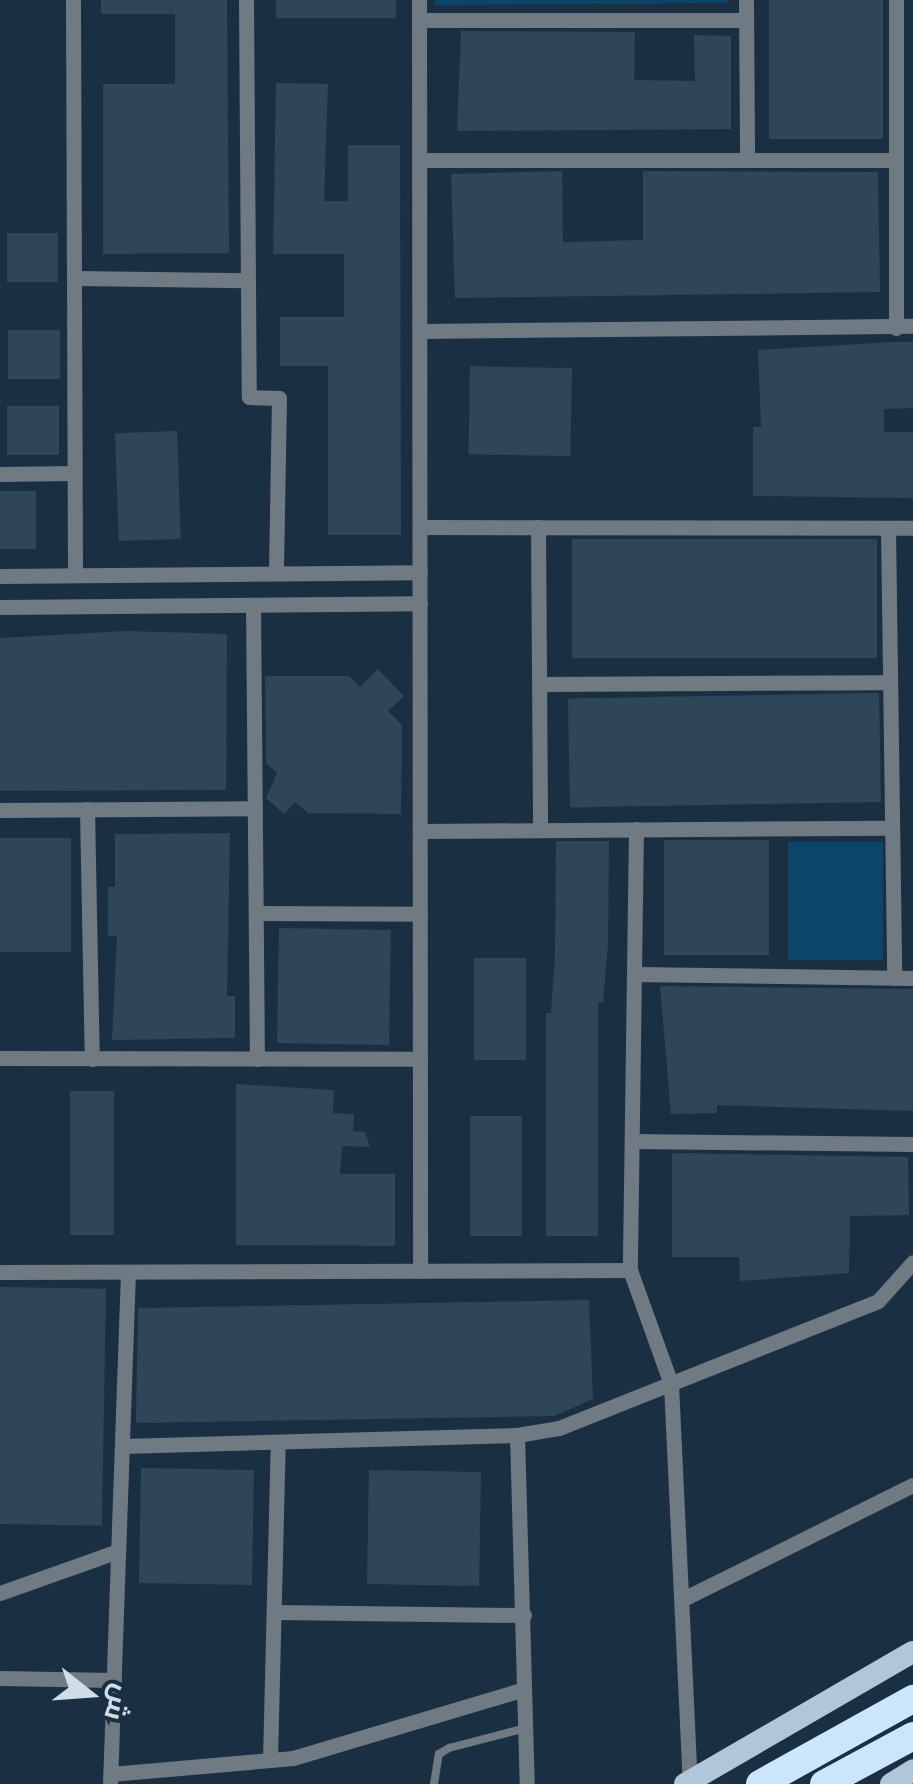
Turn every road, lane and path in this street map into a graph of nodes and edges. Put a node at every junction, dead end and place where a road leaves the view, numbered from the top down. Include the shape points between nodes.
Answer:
1 (73, 0) edge
2 (246, 0) edge
3 (419, 0) edge
4 (746, 0) edge
5 (896, 0) edge
6 (419, 20) junction
7 (746, 20) junction
8 (420, 160) junction
9 (747, 160) junction
10 (896, 160) junction
11 (74, 278) junction
12 (248, 280) junction
13 (905, 327) edge
14 (420, 331) junction
15 (74, 473) junction
16 (0, 474) edge
17 (420, 528) junction
18 (538, 528) junction
19 (888, 528) junction
20 (913, 528) edge
21 (420, 572) junction
22 (276, 573) junction
23 (74, 575) junction
24 (0, 576) edge
25 (420, 604) junction
26 (253, 605) junction
27 (0, 606) edge
28 (890, 682) junction
29 (541, 684) junction
30 (255, 808) junction
31 (87, 809) junction
32 (0, 810) edge
33 (892, 828) junction
34 (636, 829) junction
35 (420, 830) junction
36 (540, 830) junction
37 (256, 913) junction
38 (420, 914) junction
39 (634, 974) junction
40 (894, 978) junction
41 (913, 978) edge
42 (0, 1058) edge
43 (92, 1058) junction
44 (257, 1059) junction
45 (420, 1059) junction
46 (632, 1142) junction
47 (913, 1144) edge
48 (913, 1262) edge
49 (630, 1270) junction
50 (420, 1271) junction
51 (0, 1272) edge
52 (128, 1272) junction
53 (671, 1384) junction
54 (516, 1435) junction
55 (278, 1442) junction
56 (122, 1446) junction
57 (913, 1485) edge
58 (118, 1551) junction
59 (0, 1593) edge
60 (685, 1598) junction
61 (274, 1612) junction
62 (524, 1615) junction
63 (908, 1656) edge
64 (0, 1678) edge
65 (114, 1680) junction
66 (524, 1689) junction
67 (913, 1699) edge
68 (526, 1728) junction
69 (908, 1739) edge
70 (270, 1760) junction
71 (110, 1779) edge
72 (687, 1782) edge
73 (434, 1784) edge
74 (528, 1784) edge
75 (760, 1784) edge
76 (824, 1784) edge

1 - 11 street
2 - 12 street
3 - 6 street
4 - 7 street
5 - 10 street
6 - 7 street
6 - 8 street
7 - 9 street
8 - 9 street
8 - 14 street
9 - 10 street
10 - 13 street
11 - 12 street
11 - 15 street
12 - 22 street via 249,397 278,398
13 - 14 street
14 - 17 street
15 - 16 street
15 - 23 street
17 - 18 street
17 - 21 street
18 - 19 street
18 - 29 street
19 - 20 street
19 - 28 street
21 - 22 street
21 - 25 street
22 - 23 street
23 - 24 street
25 - 26 street
25 - 35 street
26 - 27 street
26 - 30 street
28 - 29 street
28 - 33 street
29 - 36 street
30 - 31 street
30 - 37 street
31 - 32 street
31 - 43 street
33 - 34 street
33 - 40 street
34 - 36 street
34 - 39 street
35 - 36 street
35 - 38 street
37 - 38 street
37 - 44 street
38 - 45 street
39 - 40 street
39 - 46 street
40 - 41 street
42 - 43 street
43 - 44 street
44 - 45 street
45 - 50 street
46 - 47 street
46 - 49 street
48 - 53 street via 878,1301
49 - 50 street
49 - 53 street
50 - 52 street
51 - 52 street
52 - 56 street
53 - 54 street via 559,1428
53 - 60 street
54 - 55 street
54 - 62 street
55 - 56 street
55 - 61 street
56 - 58 street
57 - 60 street
58 - 59 street
58 - 65 street
60 - 72 street
61 - 62 street
61 - 70 street
62 - 66 street
63 - 72 main road
64 - 65 street
65 - 71 street
66 - 68 street
66 - 70 street
67 - 75 highway
68 - 73 lane via 448,1748 439,1754
68 - 74 street
69 - 76 highway
70 - 71 street

